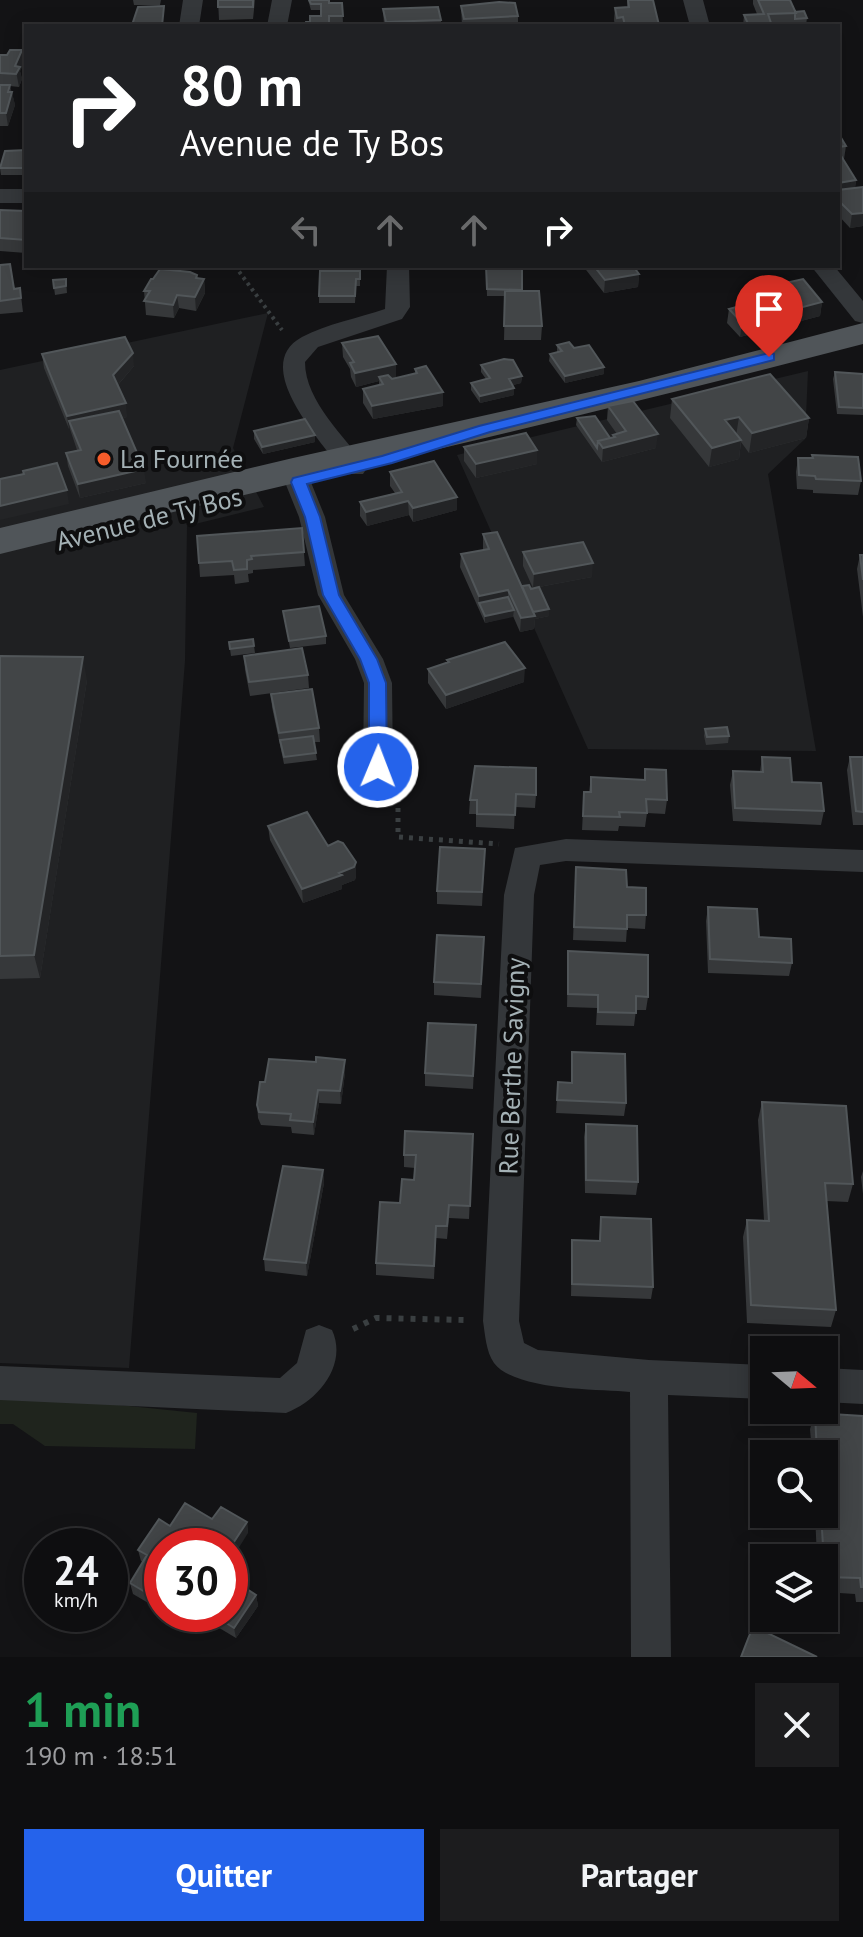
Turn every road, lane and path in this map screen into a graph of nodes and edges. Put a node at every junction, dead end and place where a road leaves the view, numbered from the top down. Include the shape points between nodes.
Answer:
1 (193, 0) edge
2 (282, 0) edge
3 (693, 0) edge
4 (189, 24) edge
5 (278, 24) edge
6 (699, 24) edge
7 (0, 196) edge
8 (24, 196) edge
9 (236, 268) edge
10 (398, 268) edge
11 (824, 268) edge
12 (863, 316) edge
13 (863, 333) edge
14 (301, 349) junction
15 (350, 463) junction
16 (296, 476) junction
17 (0, 541) edge
18 (0, 556) edge
19 (378, 767) joint
20 (526, 856) junction
21 (863, 861) edge
22 (501, 1321) junction
23 (318, 1349) joint
24 (649, 1377) junction
25 (750, 1381) edge
26 (0, 1383) edge
27 (838, 1386) edge
28 (863, 1387) edge
29 (651, 1657) edge

1 - 4 street
2 - 5 street
3 - 6 street
7 - 8 street
9 - 14 path
10 - 14 street via 398,307 390,317 326,335
11 - 12 street
13 - 15 main road, Avenue de Ty Bos
14 - 15 street via 294,376
15 - 16 main road, Avenue de Ty Bos
16 - 17 main road, Avenue de Ty Bos
16 - 18 main road, Avenue de Ty Bos
16 - 19 street via 331,595 378,683
19 - 20 path via 398,767 398,837 493,842
20 - 21 street via 566,850
20 - 22 street, Rue Berthe Savigny via 519,895
22 - 23 path via 376,1318
22 - 24 street, Rue Berthe Savigny via 507,1352 522,1363
23 - 26 street via 310,1379 286,1396
24 - 25 street, Rue Berthe Savigny
24 - 29 street
27 - 28 street

